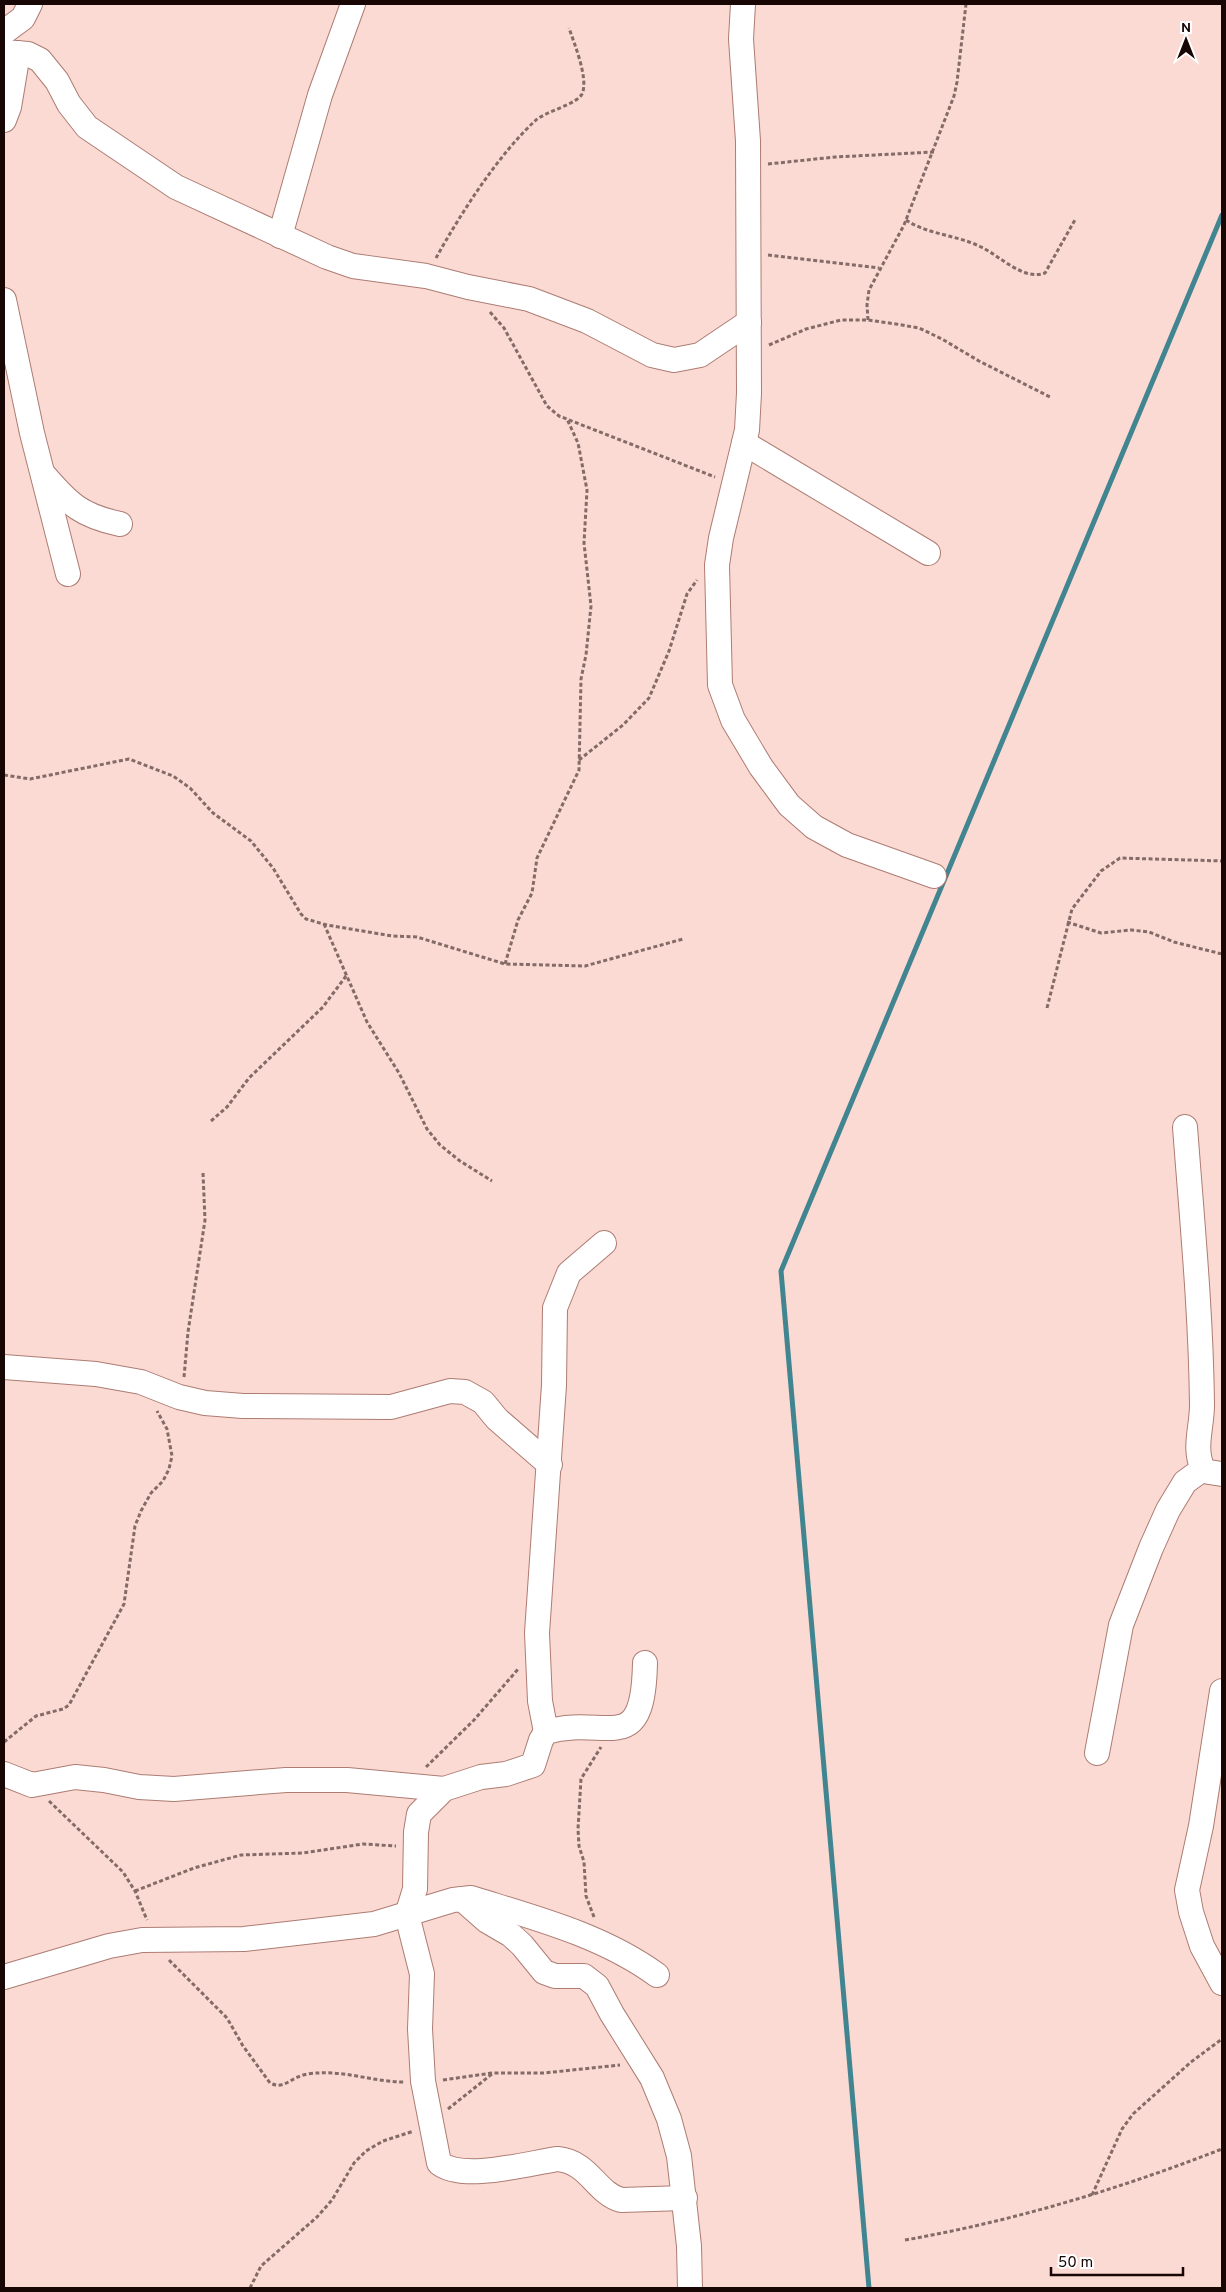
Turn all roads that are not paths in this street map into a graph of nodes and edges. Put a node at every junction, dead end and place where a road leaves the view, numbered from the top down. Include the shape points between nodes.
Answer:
1 (30, 4) edge
2 (353, 4) edge
3 (743, 4) edge
4 (4, 32) edge
5 (11, 52) edge
6 (4, 120) edge
7 (280, 236) junction
8 (4, 300) edge
9 (749, 322) junction
10 (744, 443) junction
11 (42, 473) junction
12 (120, 524) dead end
13 (928, 552) dead end
14 (68, 574) dead end
15 (934, 876) dead end
16 (1185, 1128) dead end
17 (604, 1243) dead end
18 (4, 1367) edge
19 (550, 1465) junction
20 (1213, 1471) edge
21 (645, 1663) dead end
22 (1222, 1691) edge
23 (546, 1732) junction
24 (1097, 1753) dead end
25 (4, 1774) edge
26 (444, 1789) junction
27 (462, 1899) junction
28 (407, 1915) junction
29 (657, 1975) dead end
30 (4, 1977) edge
31 (1222, 1983) edge
32 (685, 2198) junction
33 (690, 2288) edge

1 - 4 street via 23,18
2 - 7 street via 320,95
3 - 9 street
5 - 6 street via 10,107
5 - 7 street via 28,54 40,60 78,116 106,142 176,187
7 - 9 street via 353,266 426,276 529,299 561,310 652,356 674,360 700,354
8 - 11 street
9 - 10 street via 751,354
10 - 13 street
10 - 15 street via 717,566 720,685 733,720 789,805 814,827 847,845
11 - 12 street via 80,511
11 - 14 street
16 - 20 street via 1202,1407 1198,1451
17 - 19 street via 570,1273 554,1308
18 - 19 street via 57,1370 141,1382 205,1404 391,1407 450,1392 465,1392 483,1402 497,1419
19 - 23 street via 537,1653
20 - 24 street via 1185,1482 1151,1548 1121,1625
21 - 23 street via 642,1700 637,1716 629,1724 614,1728
22 - 31 street via 1188,1890 1202,1946
23 - 26 street via 533,1766
25 - 26 street via 32,1785 74,1777 174,1789 286,1780 347,1780
26 - 28 street via 419,1814 415,1889
27 - 28 street
27 - 29 street via 471,1898 510,1910 604,1943
27 - 32 street via 486,1921 511,1935 544,1972 555,1976 584,1976 597,1986 652,2078 679,2156
28 - 30 street via 374,1924 244,1939 154,1939 109,1946
28 - 32 street via 422,1974 420,2029 423,2081 439,2163 456,2171 473,2172 558,2158 568,2160 591,2175 613,2198
32 - 33 street

